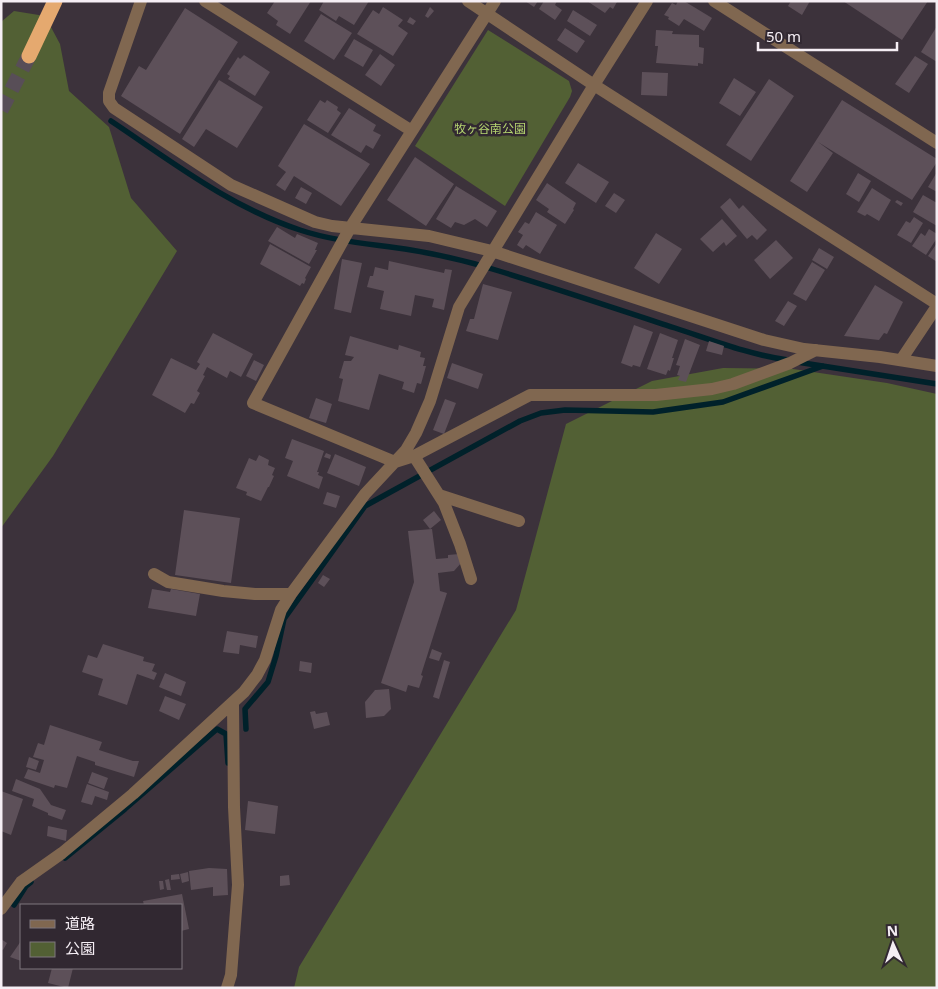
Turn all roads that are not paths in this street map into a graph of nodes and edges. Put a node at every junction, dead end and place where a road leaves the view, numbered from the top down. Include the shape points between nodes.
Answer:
1 (56, 1) edge
2 (141, 1) edge
3 (205, 1) edge
4 (468, 1) edge
5 (495, 1) edge
6 (647, 1) edge
7 (714, 1) edge
8 (487, 14) junction
9 (29, 56) tunnel mouth
10 (594, 85) junction
11 (412, 131) junction
12 (937, 143) edge
13 (350, 228) junction
14 (492, 251) junction
15 (937, 305) edge
16 (816, 350) junction
17 (901, 360) junction
18 (937, 366) edge
19 (414, 456) junction
20 (395, 462) junction
21 (439, 495) junction
22 (519, 521) dead end
23 (154, 574) dead end
24 (472, 578) dead end
25 (291, 594) junction
26 (233, 704) junction
27 (1, 909) edge
28 (227, 988) edge

1 - 9 highway
2 - 13 street via 109,94 114,108 231,185 315,222
3 - 11 street
4 - 8 street
5 - 8 street
6 - 10 street
7 - 12 street
8 - 10 street
8 - 11 street
10 - 14 street
10 - 15 street
11 - 13 street
13 - 14 street via 429,236
13 - 20 street via 253,403
14 - 16 street via 764,340
14 - 20 street via 459,307 430,401 409,444
15 - 17 street
16 - 17 street
16 - 19 street via 790,363 712,389 656,395 530,395
17 - 18 street
19 - 20 street
19 - 21 street
20 - 25 street via 365,494
21 - 22 street
21 - 24 street
23 - 25 street via 168,582 223,591
25 - 26 street via 281,610 265,660
26 - 27 street via 133,794 62,853 21,882
26 - 28 street via 238,885 231,975

